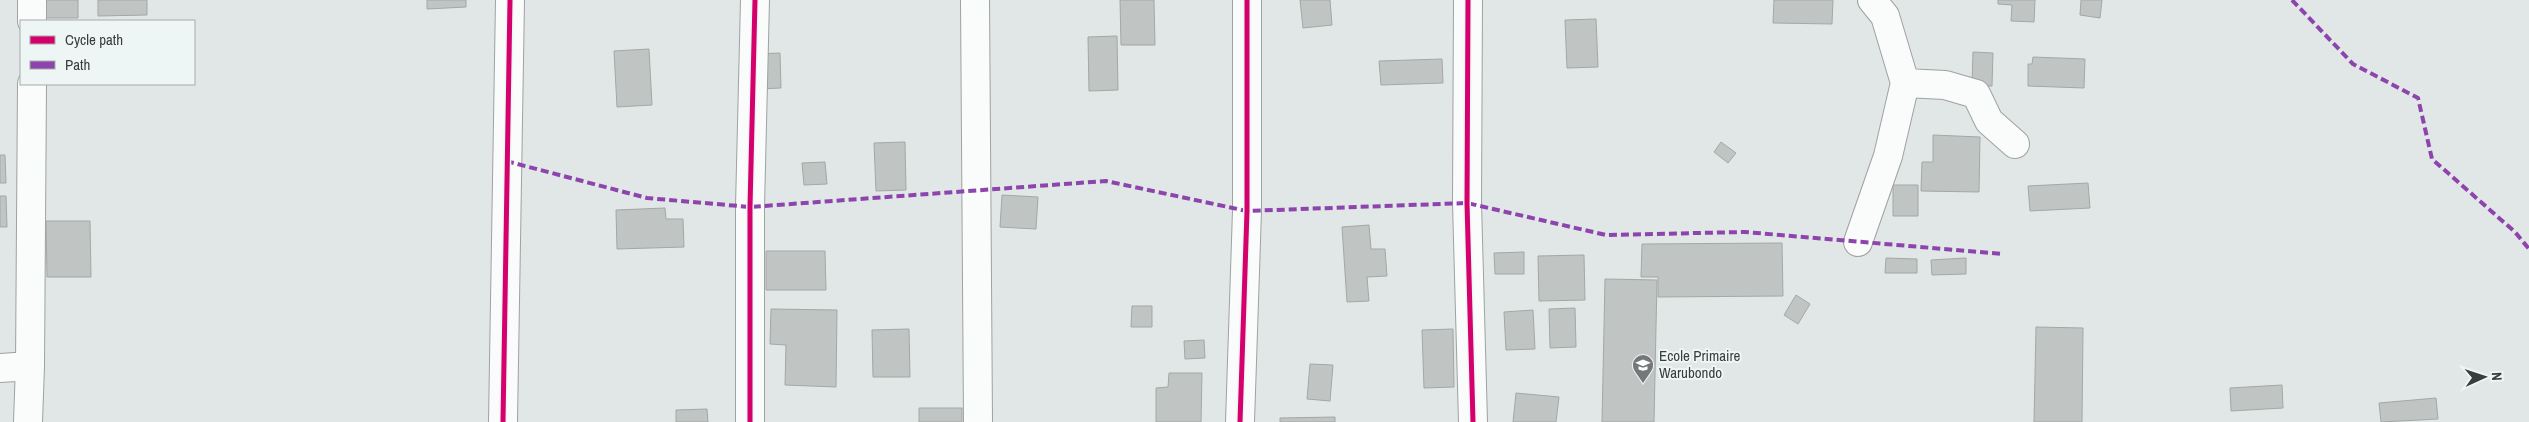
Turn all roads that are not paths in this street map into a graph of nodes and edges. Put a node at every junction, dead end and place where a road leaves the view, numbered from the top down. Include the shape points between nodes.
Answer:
1 (32, 0) edge
2 (510, 0) edge
3 (755, 0) edge
4 (975, 0) edge
5 (1246, 0) edge
6 (1468, 0) edge
7 (1872, 0) edge
8 (32, 20) edge
9 (1905, 83) junction
10 (32, 85) edge
11 (2015, 144) dead end
12 (1858, 242) dead end
13 (30, 366) junction
14 (0, 368) edge
15 (28, 422) edge
16 (503, 422) edge
17 (750, 422) edge
18 (978, 422) edge
19 (1240, 422) edge
20 (1473, 422) edge

1 - 8 street
2 - 16 street
3 - 17 street via 750,207
4 - 18 street
5 - 19 street via 1247,211
6 - 20 street via 1467,203
7 - 9 street via 1885,16
9 - 11 street via 1945,85 1976,94 1989,121
9 - 12 street via 1888,156
10 - 13 street
13 - 14 street
13 - 15 street

